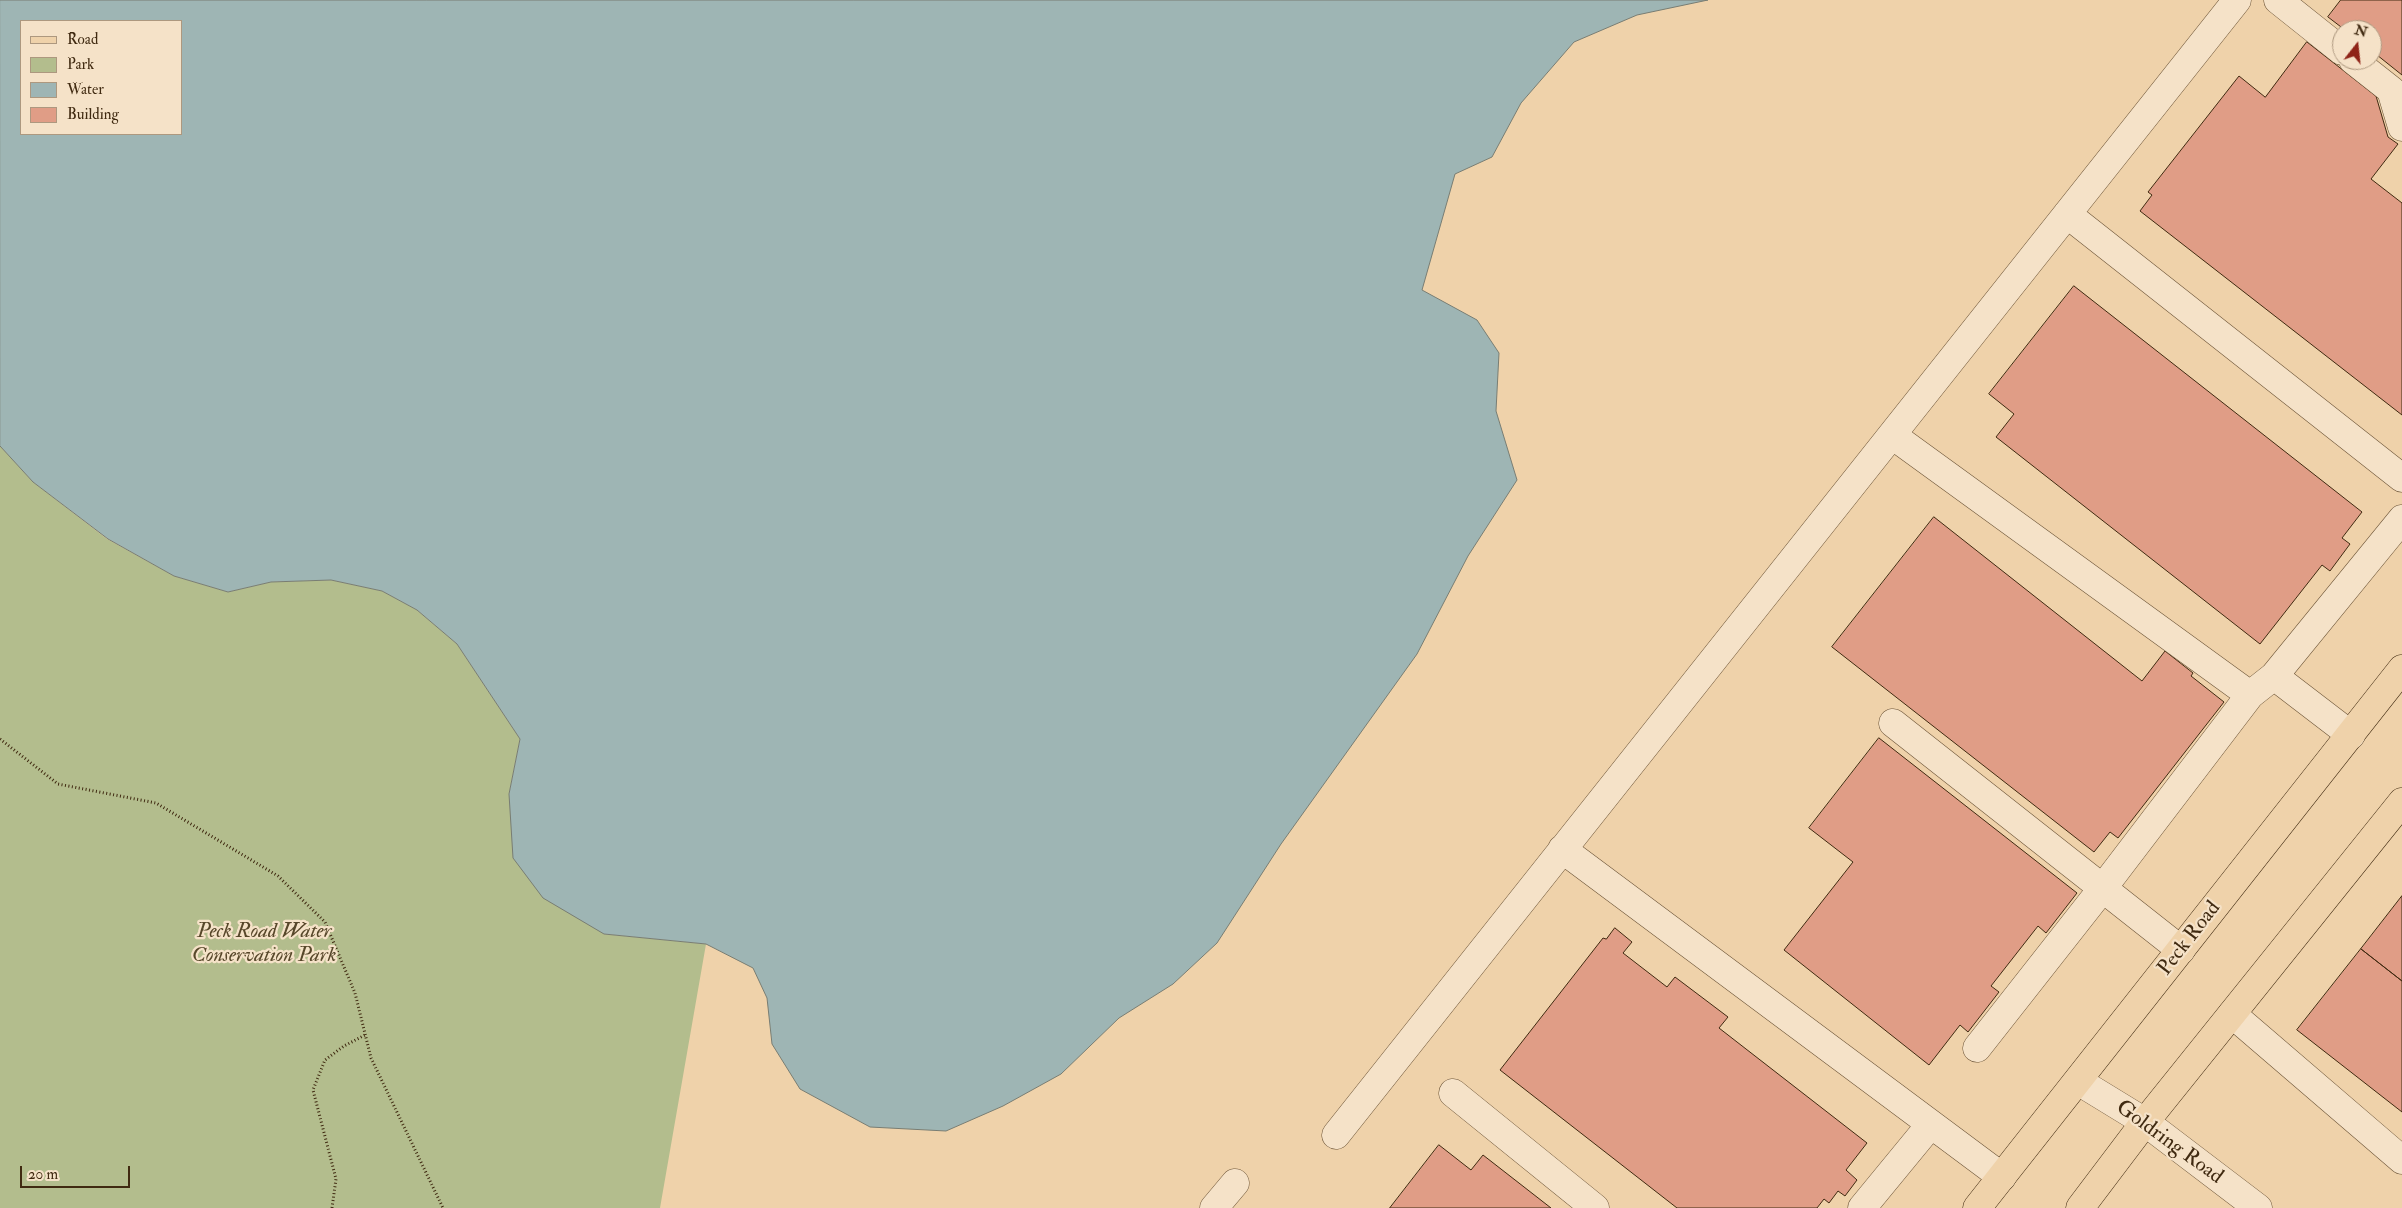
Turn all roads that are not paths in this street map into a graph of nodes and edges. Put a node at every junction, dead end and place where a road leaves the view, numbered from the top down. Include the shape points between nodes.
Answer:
1 (2237, 0) edge
2 (2278, 0) edge
3 (2332, 43) edge
4 (2366, 70) edge
5 (2402, 127) edge
6 (2067, 214) junction
7 (1892, 435) junction
8 (2402, 478) edge
9 (2402, 519) edge
10 (2402, 670) edge
11 (2274, 676) junction
12 (2250, 694) junction
13 (1893, 723) dead end
14 (2351, 735) junction
15 (2402, 802) edge
16 (1562, 850) junction
17 (2102, 889) junction
18 (2181, 950) junction
19 (2232, 1014) junction
20 (1978, 1048) dead end
21 (2078, 1082) junction
22 (1453, 1094) dead end
23 (2145, 1122) junction
24 (1931, 1124) junction
25 (1336, 1135) dead end
26 (2402, 1160) edge
27 (2002, 1177) junction
28 (1236, 1183) dead end
29 (2083, 1207) edge
30 (1214, 1208) edge
31 (1595, 1208) edge
32 (1862, 1208) edge
33 (1978, 1208) edge
34 (2258, 1208) edge

1 - 6 street
2 - 3 street
4 - 5 street via 2390,90
6 - 7 street
6 - 8 street
7 - 12 street
7 - 16 street
9 - 11 street
10 - 14 main road, Peck Road
11 - 12 street
11 - 14 street
12 - 17 street
13 - 17 street
14 - 18 main road, Peck Road
15 - 19 main road
16 - 24 street
16 - 25 street
17 - 18 street
17 - 20 street
18 - 21 main road, Peck Road
19 - 23 main road
19 - 26 street
21 - 23 street, Goldring Road
21 - 27 main road, Peck Road
22 - 31 street
23 - 29 main road
23 - 34 street, Goldring Road
24 - 27 street
24 - 32 street
27 - 33 main road, Peck Road
28 - 30 street

